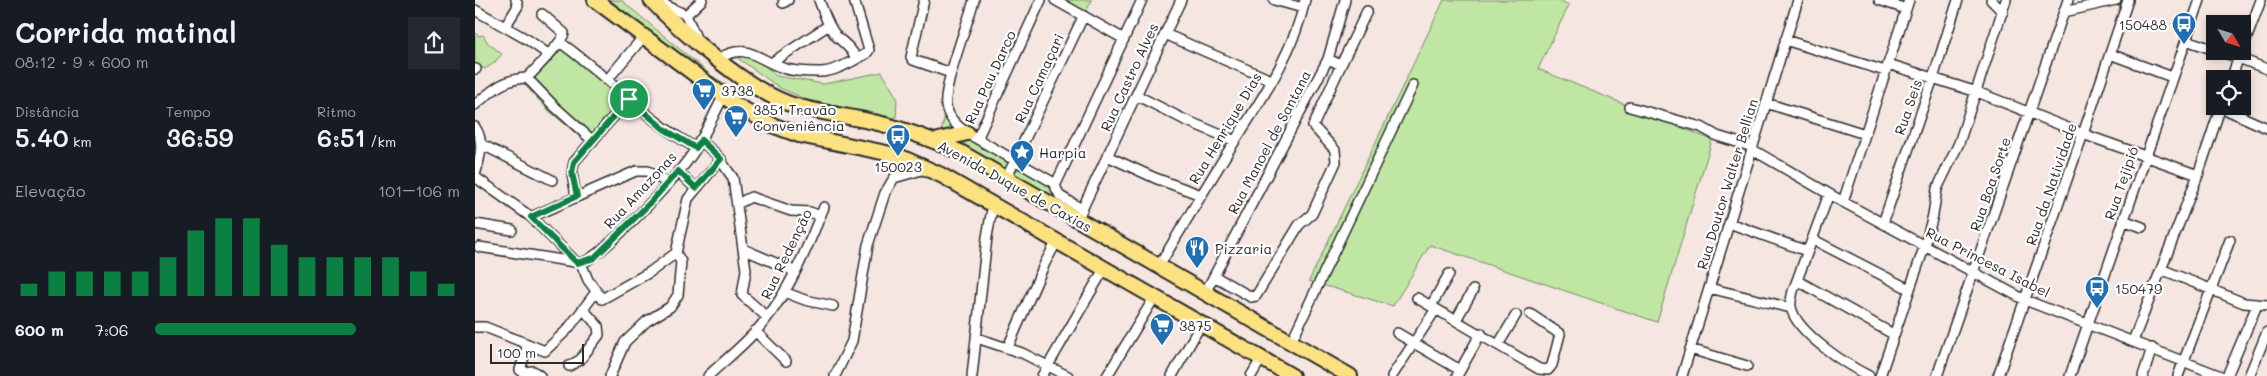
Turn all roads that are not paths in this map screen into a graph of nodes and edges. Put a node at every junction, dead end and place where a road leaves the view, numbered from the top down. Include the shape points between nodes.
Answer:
1 (517, 0) edge
2 (595, 0) edge
3 (702, 0) edge
4 (819, 0) edge
5 (854, 0) edge
6 (924, 0) edge
7 (974, 0) edge
8 (1041, 0) edge
9 (1055, 0) edge
10 (1181, 0) edge
11 (1274, 0) edge
12 (1345, 0) edge
13 (1798, 0) edge
14 (1879, 0) edge
15 (1958, 0) edge
16 (2006, 0) edge
17 (2068, 0) edge
18 (2115, 0) edge
19 (2128, 0) edge
20 (2200, 0) edge
21 (2261, 0) edge
22 (1140, 1) edge
23 (653, 2) edge
24 (1304, 4) edge
25 (1907, 4) edge
26 (1996, 4) edge
27 (475, 10) edge
28 (1367, 11) dead end
29 (2064, 12) junction
30 (542, 14) dead end
31 (687, 15) junction
32 (1083, 17) junction
33 (829, 25) junction
34 (2251, 26) edge
35 (505, 27) junction
36 (1165, 34) junction
37 (644, 36) junction
38 (1124, 38) junction
39 (1785, 40) junction
40 (2186, 40) junction
41 (698, 42) junction
42 (561, 43) junction
43 (2206, 47) edge
44 (548, 54) junction
45 (2110, 54) junction
46 (856, 58) junction
47 (719, 59) junction
48 (1328, 59) junction
49 (2251, 59) edge
50 (771, 63) junction
51 (1341, 65) junction
52 (1887, 68) junction
53 (2267, 70) edge
54 (951, 73) junction
55 (2172, 77) junction
56 (527, 78) junction
57 (1933, 78) junction
58 (608, 79) junction
59 (1271, 80) junction
60 (1413, 85) dead end
61 (1977, 92) junction
62 (723, 95) junction
63 (1136, 95) junction
64 (629, 99) junction
65 (1765, 103) junction
66 (475, 105) edge
67 (1630, 107) dead end
68 (2029, 113) junction
69 (2218, 115) edge
70 (2239, 115) edge
71 (475, 127) edge
72 (2267, 128) edge
73 (1865, 134) junction
74 (2083, 134) junction
75 (972, 136) junction
76 (593, 141) junction
77 (935, 141) junction
78 (1235, 141) junction
79 (481, 144) junction
80 (698, 144) junction
81 (1753, 148) junction
82 (1107, 156) junction
83 (2145, 156) junction
84 (721, 159) junction
85 (1015, 161) junction
86 (928, 169) junction
87 (678, 171) junction
88 (2198, 175) junction
89 (475, 176) edge
90 (1006, 179) junction
91 (551, 180) dead end
92 (667, 184) junction
93 (1056, 184) junction
94 (696, 188) junction
95 (1829, 194) junction
96 (1201, 195) junction
97 (577, 196) junction
98 (1843, 202) junction
99 (737, 204) junction
100 (993, 204) junction
101 (824, 207) dead end
102 (1080, 215) junction
103 (820, 216) junction
104 (531, 217) junction
105 (2123, 220) junction
106 (1729, 223) junction
107 (1883, 223) junction
108 (475, 224) edge
109 (2142, 227) dead end
110 (511, 230) dead end
111 (1812, 239) junction
112 (2230, 240) dead end
113 (1057, 241) junction
114 (1925, 245) junction
115 (479, 247) dead end
116 (743, 249) junction
117 (1807, 251) junction
118 (676, 253) junction
119 (579, 263) junction
120 (1159, 266) junction
121 (1104, 269) junction
122 (2161, 269) junction
123 (794, 271) junction
124 (1974, 271) junction
125 (1449, 274) dead end
126 (1215, 276) junction
127 (1798, 280) junction
128 (1709, 288) junction
129 (1909, 289) junction
130 (2210, 289) junction
131 (1473, 290) dead end
132 (784, 292) junction
133 (1205, 293) junction
134 (599, 296) junction
135 (1154, 298) junction
136 (1417, 298) dead end
137 (2025, 300) junction
138 (2257, 305) junction
139 (2267, 305) edge
140 (833, 306) dead end
141 (1434, 308) junction
142 (1791, 308) junction
143 (584, 310) junction
144 (1530, 314) dead end
145 (1516, 315) dead end
146 (767, 318) junction
147 (1457, 320) junction
148 (1201, 324) junction
149 (2087, 324) junction
150 (475, 327) edge
151 (485, 327) junction
152 (475, 330) edge
153 (755, 331) junction
154 (2267, 332) edge
155 (1397, 333) dead end
156 (1481, 333) junction
157 (1893, 334) junction
158 (977, 338) junction
159 (2133, 341) junction
160 (1291, 342) junction
161 (1413, 342) junction
162 (528, 344) junction
163 (1498, 345) junction
164 (1008, 347) junction
165 (2153, 348) junction
166 (1690, 349) junction
167 (1261, 359) junction
168 (2184, 360) junction
169 (786, 361) dead end
170 (1049, 365) junction
171 (569, 366) dead end
172 (1747, 366) dead end
173 (1458, 373) edge
174 (540, 376) edge
175 (610, 376) edge
176 (708, 376) edge
177 (835, 376) edge
178 (972, 376) edge
179 (1042, 376) edge
180 (1069, 376) edge
181 (1107, 376) edge
182 (1172, 376) edge
183 (1251, 376) edge
184 (1292, 376) edge
185 (1350, 376) edge
186 (1393, 376) edge
187 (1682, 376) edge
188 (1869, 376) edge
189 (1880, 376) edge
190 (1937, 376) edge
191 (1998, 376) edge
192 (2069, 376) edge
193 (2143, 376) edge
194 (2178, 376) edge
195 (2221, 376) edge
196 (2227, 376) edge
197 (2249, 376) edge

1 - 35 street via 518,6
2 - 37 highway, Avenida Duque de Caxias
3 - 31 street
4 - 33 street
5 - 46 street via 869,47 866,54
6 - 54 street via 911,57
7 - 54 street
8 - 75 street, Rua Pau Darco
9 - 32 street
10 - 36 street, Rua Castro Alves
11 - 24 street
12 - 48 street, Rua Manoel de Santana
13 - 39 street, Rua Doutor Walter Bellian
14 - 25 street
15 - 57 street, Rua Seis
16 - 26 street
17 - 29 street, Rua Boa Sorte
18 - 29 street
19 - 45 street, Rua da Natividade
20 - 40 street, Rua Tejipió
21 - 34 street
22 - 38 street
23 - 31 street
23 - 41 highway, Avenida Duque de Caxias
24 - 59 street, Rua Henrique Dias via 1287,51
25 - 52 street
26 - 61 street
27 - 35 street
28 - 51 street
29 - 68 street, Rua Boa Sorte
30 - 42 street via 564,33
31 - 41 street
32 - 38 street
32 - 85 street, Rua Camaçari
33 - 46 street
33 - 50 street
35 - 44 street
36 - 59 street
36 - 63 street, Rua Castro Alves
37 - 58 street
37 - 62 highway, Avenida Duque de Caxias
38 - 93 street
39 - 52 street
39 - 65 street, Rua Doutor Walter Bellian
40 - 43 street
40 - 55 street, Rua Tejipió
41 - 47 highway, Avenida Duque de Caxias
42 - 44 street
42 - 58 street
44 - 56 street
45 - 55 street
45 - 74 street, Rua da Natividade
46 - 50 street via 832,70 819,72 793,71
47 - 50 street via 732,52 744,51
47 - 77 highway, Avenida Duque de Caxias via 753,85 789,103 886,125
48 - 51 street
48 - 126 street, Rua Manoel de Santana via 1273,159
49 - 53 street
51 - 126 street via 1313,126 1335,150 1337,160 1312,214 1299,225 1256,296 1251,297
52 - 57 street
52 - 73 street
54 - 75 street via 946,104 952,120
55 - 83 street, Rua Tejipió
56 - 66 street via 503,82
56 - 76 street
57 - 61 street
57 - 107 street, Rua Seis
58 - 64 street
59 - 78 street, Rua Henrique Dias
60 - 160 street
61 - 68 street
61 - 114 street via 1959,144 1937,189
62 - 80 street, Rua Amazonas
62 - 86 highway, Avenida Duque de Caxias via 754,116 788,131 896,155
63 - 78 street
63 - 82 street, Rua Castro Alves
64 - 76 street
64 - 80 street via 664,129
65 - 73 street
65 - 81 street, Rua Doutor Walter Bellian
67 - 81 street, Rua Princesa Isabel via 1701,127
68 - 74 street
68 - 124 street, Rua Boa Sorte
69 - 88 street
70 - 72 street
71 - 79 street
73 - 98 street
74 - 83 street
74 - 137 street, Rua da Natividade
75 - 77 highway
75 - 85 street
76 - 97 street via 573,165 573,185
77 - 90 highway, Avenida Duque de Caxias
78 - 96 street, Rua Henrique Dias
79 - 89 street
79 - 91 street
80 - 84 street
80 - 87 street, Rua Amazonas
81 - 95 street, Rua Princesa Isabel
81 - 106 street, Rua Doutor Walter Bellian
82 - 96 street
82 - 102 street, Rua Castro Alves
83 - 88 street
83 - 105 street, Rua Tejipió
84 - 94 street
84 - 99 street via 733,178
85 - 90 street, Rua Camaçari
85 - 93 street
86 - 100 highway, Avenida Duque de Caxias
86 - 177 street via 894,178 885,193 865,257 852,341
87 - 92 street, Rua Amazonas
87 - 94 street
88 - 122 street
89 - 104 street
90 - 102 highway, Avenida Duque de Caxias
92 - 97 street via 643,170
92 - 119 street, Rua Amazonas via 594,258
93 - 102 street via 1060,196
94 - 118 street via 688,199
95 - 98 street, Rua Princesa Isabel
95 - 111 street
96 - 120 street, Rua Henrique Dias
97 - 104 street
98 - 107 street, Rua Princesa Isabel
99 - 103 street via 751,197 791,211
99 - 116 street
100 - 113 highway, Avenida Duque de Caxias
100 - 158 street
101 - 103 street, Rua Redenção
102 - 120 highway, Avenida Duque de Caxias
103 - 123 street, Rua Redenção
104 - 119 street
105 - 109 street
105 - 149 street, Rua Tejipió
106 - 117 street
106 - 128 street, Rua Doutor Walter Bellian
107 - 114 street, Rua Princesa Isabel
108 - 110 street
111 - 117 street
111 - 129 street
112 - 130 street
113 - 121 highway, Avenida Duque de Caxias
113 - 164 street
114 - 124 street, Rua Princesa Isabel
114 - 129 street
115 - 119 street
116 - 123 street
116 - 146 street via 746,270 742,295
117 - 127 street
118 - 134 street via 650,272
118 - 175 street via 681,262 678,295 670,307 647,321 625,342
119 - 134 street
120 - 133 highway, Avenida Duque de Caxias
121 - 135 highway, Avenida Duque de Caxias
121 - 170 street
122 - 130 street
122 - 159 street
123 - 132 street, Rua Redenção
124 - 137 street, Rua Princesa Isabel
124 - 190 street, Rua Boa Sorte
125 - 141 street
126 - 133 street, Rua Manoel de Santana
127 - 142 street
127 - 157 street
128 - 142 street
128 - 166 street, Rua Doutor Walter Bellian
129 - 157 street
130 - 138 street
130 - 168 street
131 - 147 street
132 - 140 street
132 - 146 street, Rua Redenção
133 - 160 highway, Avenida Duque de Caxias
134 - 143 street
135 - 148 highway, Avenida Duque de Caxias
135 - 181 street
136 - 141 street
137 - 149 street, Rua Princesa Isabel
137 - 191 street, Rua da Natividade
138 - 139 street
138 - 196 street
141 - 147 street
141 - 161 street
142 - 188 street via 1818,342
143 - 162 street via 547,350
143 - 171 street via 598,326 599,335 580,360
144 - 163 street via 1559,334 1550,368 1539,369
145 - 163 street
146 - 153 street, Rua Redenção
147 - 156 street
148 - 167 highway, Avenida Duque de Caxias
148 - 182 street
149 - 159 street, Rua Princesa Isabel
149 - 192 street, Rua Tejipió
150 - 151 street
151 - 152 street
151 - 162 street
153 - 169 street
153 - 176 street, Rua Redenção
154 - 197 street
155 - 161 street
156 - 163 street
156 - 173 street
157 - 189 street
158 - 164 street
158 - 178 street
159 - 165 street, Rua Princesa Isabel
160 - 185 highway, Avenida Duque de Caxias
161 - 173 street
161 - 186 street
162 - 174 street via 520,370 533,371
164 - 170 street
165 - 168 street, Rua Princesa Isabel
165 - 193 street
166 - 172 street
166 - 187 street, Rua Doutor Walter Bellian
167 - 183 street
167 - 184 highway, Avenida Duque de Caxias
168 - 194 street
168 - 195 street, Rua Princesa Isabel
170 - 179 street
170 - 180 street

